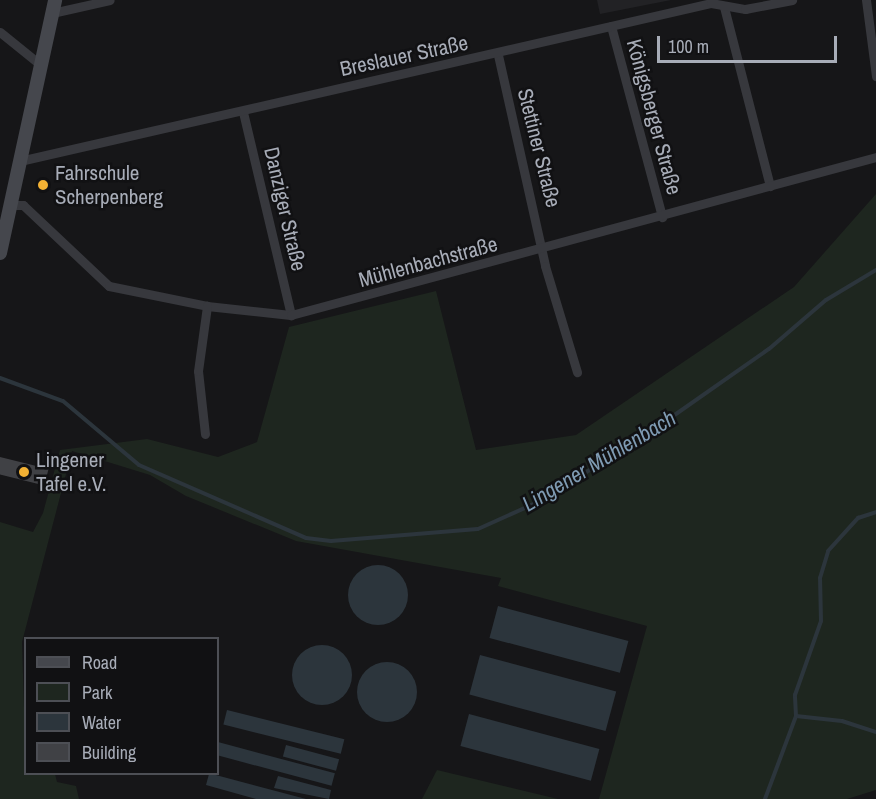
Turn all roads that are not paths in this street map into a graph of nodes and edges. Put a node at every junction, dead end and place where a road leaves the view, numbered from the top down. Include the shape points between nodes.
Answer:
1 (110, 0) edge
2 (792, 0) edge
3 (866, 0) edge
4 (54, 6) edge
5 (724, 7) junction
6 (611, 26) junction
7 (0, 32) edge
8 (498, 55) junction
9 (42, 66) junction
10 (876, 76) edge
11 (243, 112) junction
12 (876, 156) edge
13 (24, 160) junction
14 (770, 186) junction
15 (12, 205) junction
16 (662, 217) junction
17 (545, 249) junction
18 (0, 253) edge
19 (207, 306) junction
20 (291, 315) junction
21 (577, 372) dead end
22 (205, 434) dead end

1 - 4 street
2 - 5 street, Breslauer Straße via 745,9
3 - 10 street
4 - 9 street
5 - 6 street, Breslauer Straße via 711,3
5 - 14 street
6 - 8 street, Breslauer Straße
6 - 16 street, Königsberger Straße
7 - 9 street
8 - 11 street, Breslauer Straße
8 - 17 street, Stettiner Straße
9 - 13 street
11 - 13 street, Breslauer Straße
11 - 20 street, Danziger Straße
12 - 14 street, Mühlenbachstraße
13 - 15 street
14 - 16 street, Mühlenbachstraße
15 - 18 street
15 - 19 street, Mühlenbachstraße via 23,206 109,286
16 - 17 street, Mühlenbachstraße
17 - 20 street, Mühlenbachstraße
17 - 21 street, Stettiner Straße via 545,266
19 - 20 street, Mühlenbachstraße
19 - 22 street via 198,371

